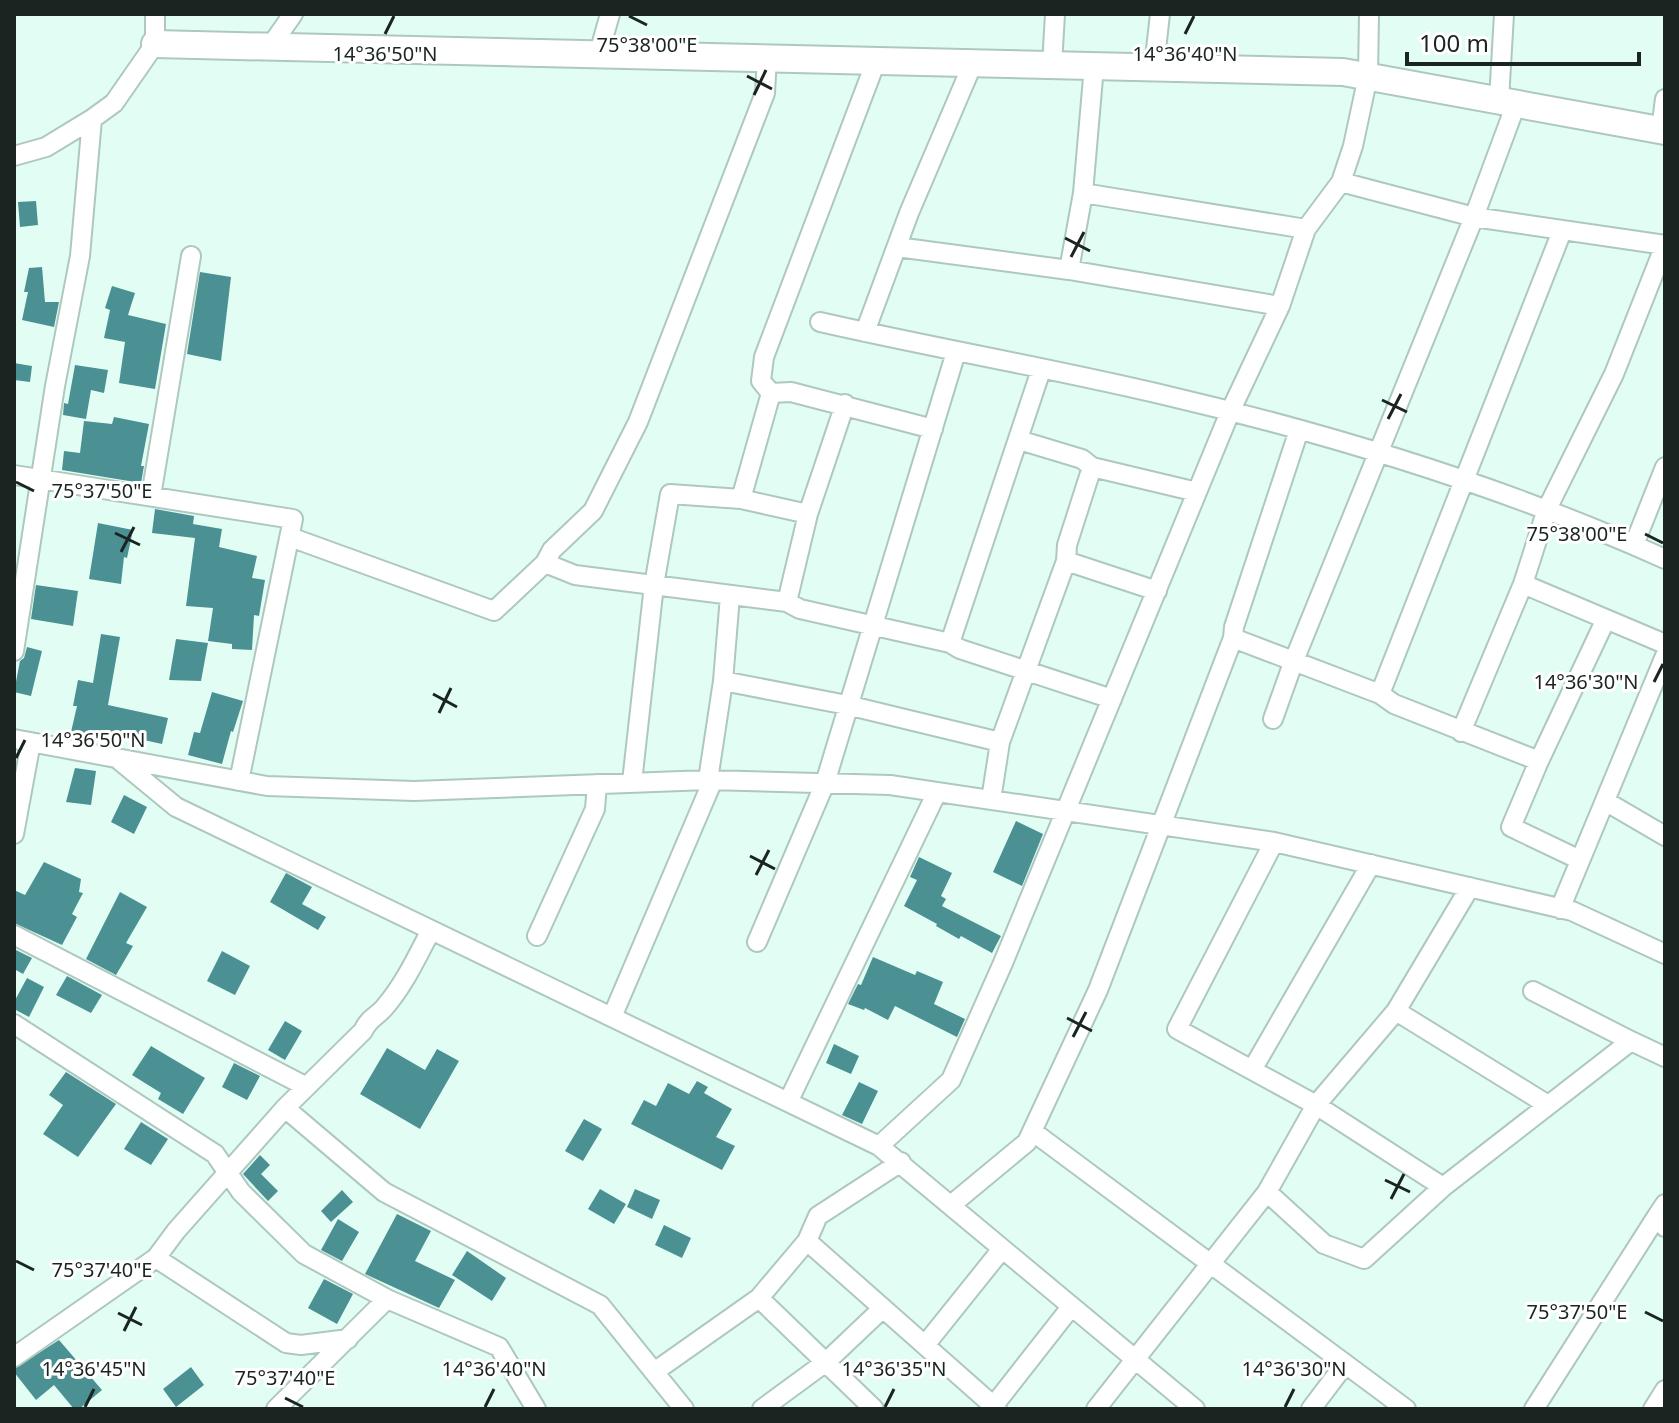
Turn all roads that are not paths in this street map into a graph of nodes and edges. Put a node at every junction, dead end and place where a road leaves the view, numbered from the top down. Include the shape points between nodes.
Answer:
1 (155, 14) edge
2 (293, 14) edge
3 (610, 14) edge
4 (1055, 14) edge
5 (1160, 14) edge
6 (1369, 14) edge
7 (1504, 14) edge
8 (155, 44) junction
9 (270, 47) junction
10 (599, 53) junction
11 (767, 57) junction
12 (876, 61) junction
13 (973, 63) junction
14 (1052, 65) junction
15 (1094, 66) junction
16 (1154, 67) junction
17 (1368, 76) junction
18 (1665, 99) edge
19 (1508, 102) junction
20 (92, 119) junction
21 (1663, 131) edge
22 (14, 156) edge
23 (1341, 182) junction
24 (1083, 193) junction
25 (1474, 217) junction
26 (1306, 229) junction
27 (1562, 231) junction
28 (897, 247) junction
29 (191, 256) dead end
30 (1069, 270) junction
31 (1280, 306) junction
32 (820, 322) dead end
33 (865, 332) junction
34 (956, 352) junction
35 (1041, 370) junction
36 (771, 393) junction
37 (845, 404) junction
38 (1230, 412) junction
39 (933, 429) junction
40 (1299, 430) junction
41 (1019, 440) junction
42 (1377, 453) junction
43 (1092, 467) junction
44 (1665, 467) edge
45 (14, 475) edge
46 (39, 479) junction
47 (1462, 479) junction
48 (1197, 492) junction
49 (151, 496) junction
50 (741, 499) junction
51 (1547, 509) junction
52 (808, 514) junction
53 (290, 537) junction
54 (1634, 545) junction
55 (1665, 559) edge
56 (1066, 561) junction
57 (545, 563) junction
58 (1523, 584) junction
59 (654, 585) junction
60 (1157, 591) junction
61 (730, 596) junction
62 (787, 602) junction
63 (1605, 621) junction
64 (871, 625) junction
65 (1233, 638) junction
66 (950, 643) junction
67 (1665, 644) edge
68 (14, 651) edge
69 (1665, 656) edge
70 (1293, 663) junction
71 (1027, 671) junction
72 (723, 681) junction
73 (1380, 694) junction
74 (1112, 699) junction
75 (847, 705) junction
76 (1273, 719) dead end
77 (1461, 732) junction
78 (23, 741) edge
79 (1000, 742) junction
80 (117, 758) junction
81 (1539, 761) junction
82 (711, 780) junction
83 (239, 781) junction
84 (632, 782) junction
85 (825, 783) junction
86 (597, 784) junction
87 (937, 792) junction
88 (991, 800) junction
89 (1605, 801) junction
90 (1066, 811) junction
91 (1161, 825) junction
92 (14, 834) edge
93 (1665, 836) edge
94 (1274, 842) junction
95 (1580, 860) junction
96 (1371, 864) junction
97 (1470, 887) junction
98 (1560, 909) junction
99 (431, 930) junction
100 (14, 935) edge
101 (537, 936) dead end
102 (757, 942) dead end
103 (1665, 954) edge
104 (1533, 991) dead end
105 (1396, 1011) junction
106 (612, 1017) junction
107 (14, 1024) edge
108 (1631, 1041) junction
109 (1665, 1057) edge
110 (1252, 1070) junction
111 (305, 1086) junction
112 (789, 1100) junction
113 (1316, 1105) junction
114 (1548, 1105) junction
115 (285, 1108) junction
116 (1032, 1131) junction
117 (879, 1146) junction
118 (901, 1162) junction
119 (227, 1171) junction
120 (1443, 1187) junction
121 (1267, 1192) junction
122 (951, 1205) junction
123 (1662, 1216) edge
124 (807, 1241) junction
125 (1002, 1249) junction
126 (156, 1258) junction
127 (1211, 1264) junction
128 (759, 1298) junction
129 (387, 1299) junction
130 (1071, 1307) junction
131 (883, 1308) junction
132 (348, 1339) junction
133 (925, 1345) junction
134 (14, 1357) edge
135 (1136, 1360) junction
136 (826, 1362) junction
137 (1345, 1364) junction
138 (654, 1372) junction
139 (1665, 1390) edge
140 (994, 1408) edge
141 (276, 1409) edge
142 (536, 1409) edge
143 (684, 1409) edge
144 (762, 1409) edge
145 (874, 1409) edge
146 (1096, 1409) edge
147 (1195, 1409) edge
148 (1311, 1409) edge
149 (1406, 1409) edge
150 (1534, 1409) edge
151 (1653, 1409) edge

1 - 8 street
2 - 9 street
3 - 10 street
4 - 14 street
5 - 16 street
6 - 17 street
7 - 19 street
8 - 9 street
8 - 20 street via 114,103
9 - 10 street
10 - 11 street
11 - 12 street
11 - 57 street via 765,93 638,422 593,511
12 - 13 street
12 - 36 street via 764,357 761,381
13 - 14 street
13 - 28 street
14 - 15 street
15 - 16 street
15 - 24 street
16 - 17 street
17 - 19 street
17 - 23 street
18 - 21 street
19 - 21 street
19 - 25 street
20 - 22 street via 46,147
20 - 46 street via 80,256
23 - 25 street
23 - 26 street
24 - 26 street
24 - 30 street
25 - 27 street
25 - 42 street
26 - 31 street
27 - 47 street
27 - 51 street via 1665,245 1614,374
28 - 30 street
28 - 33 street
29 - 49 street
30 - 31 street
31 - 38 street
32 - 33 street
33 - 34 street
34 - 35 street
34 - 39 street
35 - 38 street
35 - 41 street
36 - 37 street
36 - 50 street
37 - 39 street
37 - 52 street
38 - 40 street
38 - 48 street
39 - 64 street
40 - 42 street
40 - 65 street
41 - 43 street via 1082,459
41 - 66 street
42 - 47 street
42 - 70 street
43 - 48 street
43 - 56 street
44 - 54 street
45 - 46 street
46 - 49 street
46 - 68 street
47 - 51 street
47 - 73 street
48 - 60 street
49 - 53 street via 293,519
50 - 52 street
50 - 59 street via 670,494
51 - 54 street
51 - 58 street
52 - 62 street
53 - 57 street via 494,611
53 - 83 street
54 - 55 street
56 - 60 street
56 - 71 street
57 - 59 street via 575,575
58 - 63 street
58 - 77 street
59 - 61 street
59 - 84 street
60 - 74 street
61 - 62 street
61 - 72 street
62 - 64 street
63 - 67 street
63 - 81 street
64 - 66 street
64 - 75 street
65 - 70 street
65 - 91 street
66 - 71 street
69 - 89 street
70 - 73 street
70 - 76 street
71 - 74 street
71 - 79 street
72 - 75 street
72 - 82 street
73 - 77 street
74 - 90 street
75 - 79 street
75 - 85 street
77 - 81 street
78 - 80 street
78 - 92 street
79 - 88 street
80 - 83 street
80 - 99 street via 176,807
81 - 95 street via 1511,827
82 - 84 street
82 - 85 street
82 - 106 street
83 - 86 street via 414,791
84 - 86 street
85 - 87 street
85 - 102 street
86 - 101 street via 595,809
87 - 88 street
87 - 112 street
88 - 90 street
89 - 93 street
89 - 95 street
90 - 91 street
90 - 117 street via 951,1080
91 - 94 street
91 - 116 street via 1098,990
94 - 96 street
94 - 110 street via 1177,1029
95 - 98 street
96 - 97 street
96 - 110 street
97 - 98 street
97 - 105 street
98 - 103 street
99 - 106 street
99 - 111 street via 382,1011
100 - 111 street
104 - 108 street
105 - 113 street
105 - 114 street
106 - 112 street
107 - 119 street via 215,1154
108 - 109 street
108 - 114 street
110 - 113 street
111 - 115 street
112 - 117 street
113 - 120 street
113 - 121 street
114 - 120 street
115 - 119 street
115 - 138 street via 384,1192 600,1305
116 - 122 street via 1027,1142
116 - 127 street
117 - 118 street
118 - 122 street
118 - 124 street via 818,1216
119 - 126 street
119 - 129 street via 241,1192 304,1254
120 - 121 street via 1364,1259 1324,1244
121 - 127 street
122 - 125 street
123 - 150 street
124 - 128 street
124 - 131 street
125 - 130 street
125 - 133 street
126 - 132 street via 286,1343
126 - 134 street
127 - 135 street
127 - 137 street
128 - 136 street
128 - 138 street
129 - 132 street
129 - 142 street via 499,1347
130 - 135 street
130 - 140 street
131 - 133 street
131 - 136 street
132 - 141 street
133 - 140 street
135 - 146 street
135 - 147 street
136 - 144 street
136 - 145 street
137 - 148 street
137 - 149 street
138 - 143 street
139 - 151 street

